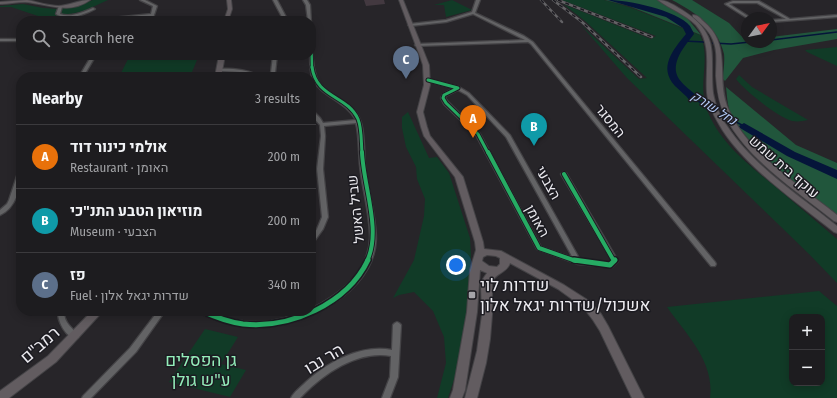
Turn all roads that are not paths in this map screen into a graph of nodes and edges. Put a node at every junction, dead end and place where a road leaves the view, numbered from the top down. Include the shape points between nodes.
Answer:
1 (88, 0) edge
2 (142, 0) edge
3 (229, 0) edge
4 (275, 0) edge
5 (304, 0) edge
6 (401, 0) edge
7 (478, 0) edge
8 (660, 0) edge
9 (668, 0) edge
10 (0, 4) edge
11 (60, 7) junction
12 (93, 9) dead end
13 (776, 12) edge
14 (473, 13) junction
15 (741, 13) edge
16 (777, 13) edge
17 (152, 15) joint
18 (142, 16) edge
19 (228, 16) edge
20 (283, 16) edge
21 (309, 16) edge
22 (837, 16) edge
23 (790, 20) junction
24 (777, 21) edge
25 (410, 25) junction
26 (0, 40) edge
27 (16, 40) edge
28 (529, 41) junction
29 (417, 45) junction
30 (91, 60) edge
31 (221, 60) edge
32 (274, 60) edge
33 (313, 60) edge
34 (220, 70) joint
35 (84, 72) edge
36 (244, 72) edge
37 (273, 72) edge
38 (314, 72) edge
39 (316, 80) edge
40 (428, 80) junction
41 (458, 88) junction
42 (316, 117) edge
43 (358, 121) junction
44 (322, 125) junction
45 (564, 174) dead end
46 (16, 190) edge
47 (0, 213) edge
48 (837, 219) edge
49 (837, 230) edge
50 (476, 231) junction
51 (316, 235) edge
52 (499, 254) junction
53 (478, 258) junction
54 (578, 262) junction
55 (713, 264) dead end
56 (500, 269) junction
57 (530, 271) junction
58 (316, 310) edge
59 (61, 316) edge
60 (93, 316) edge
61 (158, 316) edge
62 (211, 316) edge
63 (302, 316) edge
64 (397, 325) dead end
65 (75, 336) junction
66 (396, 354) junction
67 (0, 398) edge
68 (86, 398) edge
69 (295, 398) edge
70 (386, 398) edge
71 (456, 398) edge
72 (471, 398) edge
73 (638, 398) edge

1 - 11 main road
2 - 17 street via 155,6
3 - 19 main road
4 - 20 street
5 - 21 street via 308,5
6 - 25 main road
7 - 14 street
8 - 49 main road, עוקף בית שמש via 689,17 705,34 710,46 712,104 734,140
9 - 48 main road, עוקף בית שמש via 697,17 714,34 719,48 720,88 724,105 745,140 771,166
10 - 11 main road via 32,2
11 - 12 street via 58,14 64,16 86,13
13 - 15 street via 758,2 727,4
14 - 25 street via 446,21
14 - 28 street, המסגר
16 - 23 street
17 - 18 street
22 - 23 street
23 - 24 street
25 - 29 main road
26 - 27 street
28 - 29 street
28 - 55 street, המסגר
29 - 40 main road via 426,65
30 - 35 street
31 - 34 main road
32 - 37 street
33 - 38 street
34 - 36 street
39 - 43 street via 318,85 353,112
40 - 41 street
40 - 50 main road via 420,112 424,127 459,177
41 - 54 street, הצבעי via 468,94 508,136
41 - 54 street, האומן via 443,98 478,134 539,248
42 - 44 street
43 - 44 street
43 - 58 street, שביל האשל via 372,246 367,263 356,280 340,297
44 - 51 street via 320,169 325,217
45 - 54 street, האומן via 615,261 610,265
46 - 47 street via 10,205
50 - 52 main road via 483,242
50 - 53 main road via 480,242
52 - 53 main road via 486,252
52 - 56 main road via 506,262
52 - 57 main road
53 - 56 main road via 479,264 485,269
53 - 71 main road via 472,312
56 - 57 main road
56 - 72 main road via 489,276 487,282 483,347
57 - 73 main road via 577,297 597,317
59 - 65 street via 66,329
60 - 65 main road, רמב"ם
61 - 68 street via 133,350
62 - 63 street, שביל האשל via 235,324 256,324
64 - 66 street
65 - 67 main road, רמב"ם via 52,359
66 - 69 street, הר נבו via 379,351 343,361 321,374
66 - 70 street via 394,377

